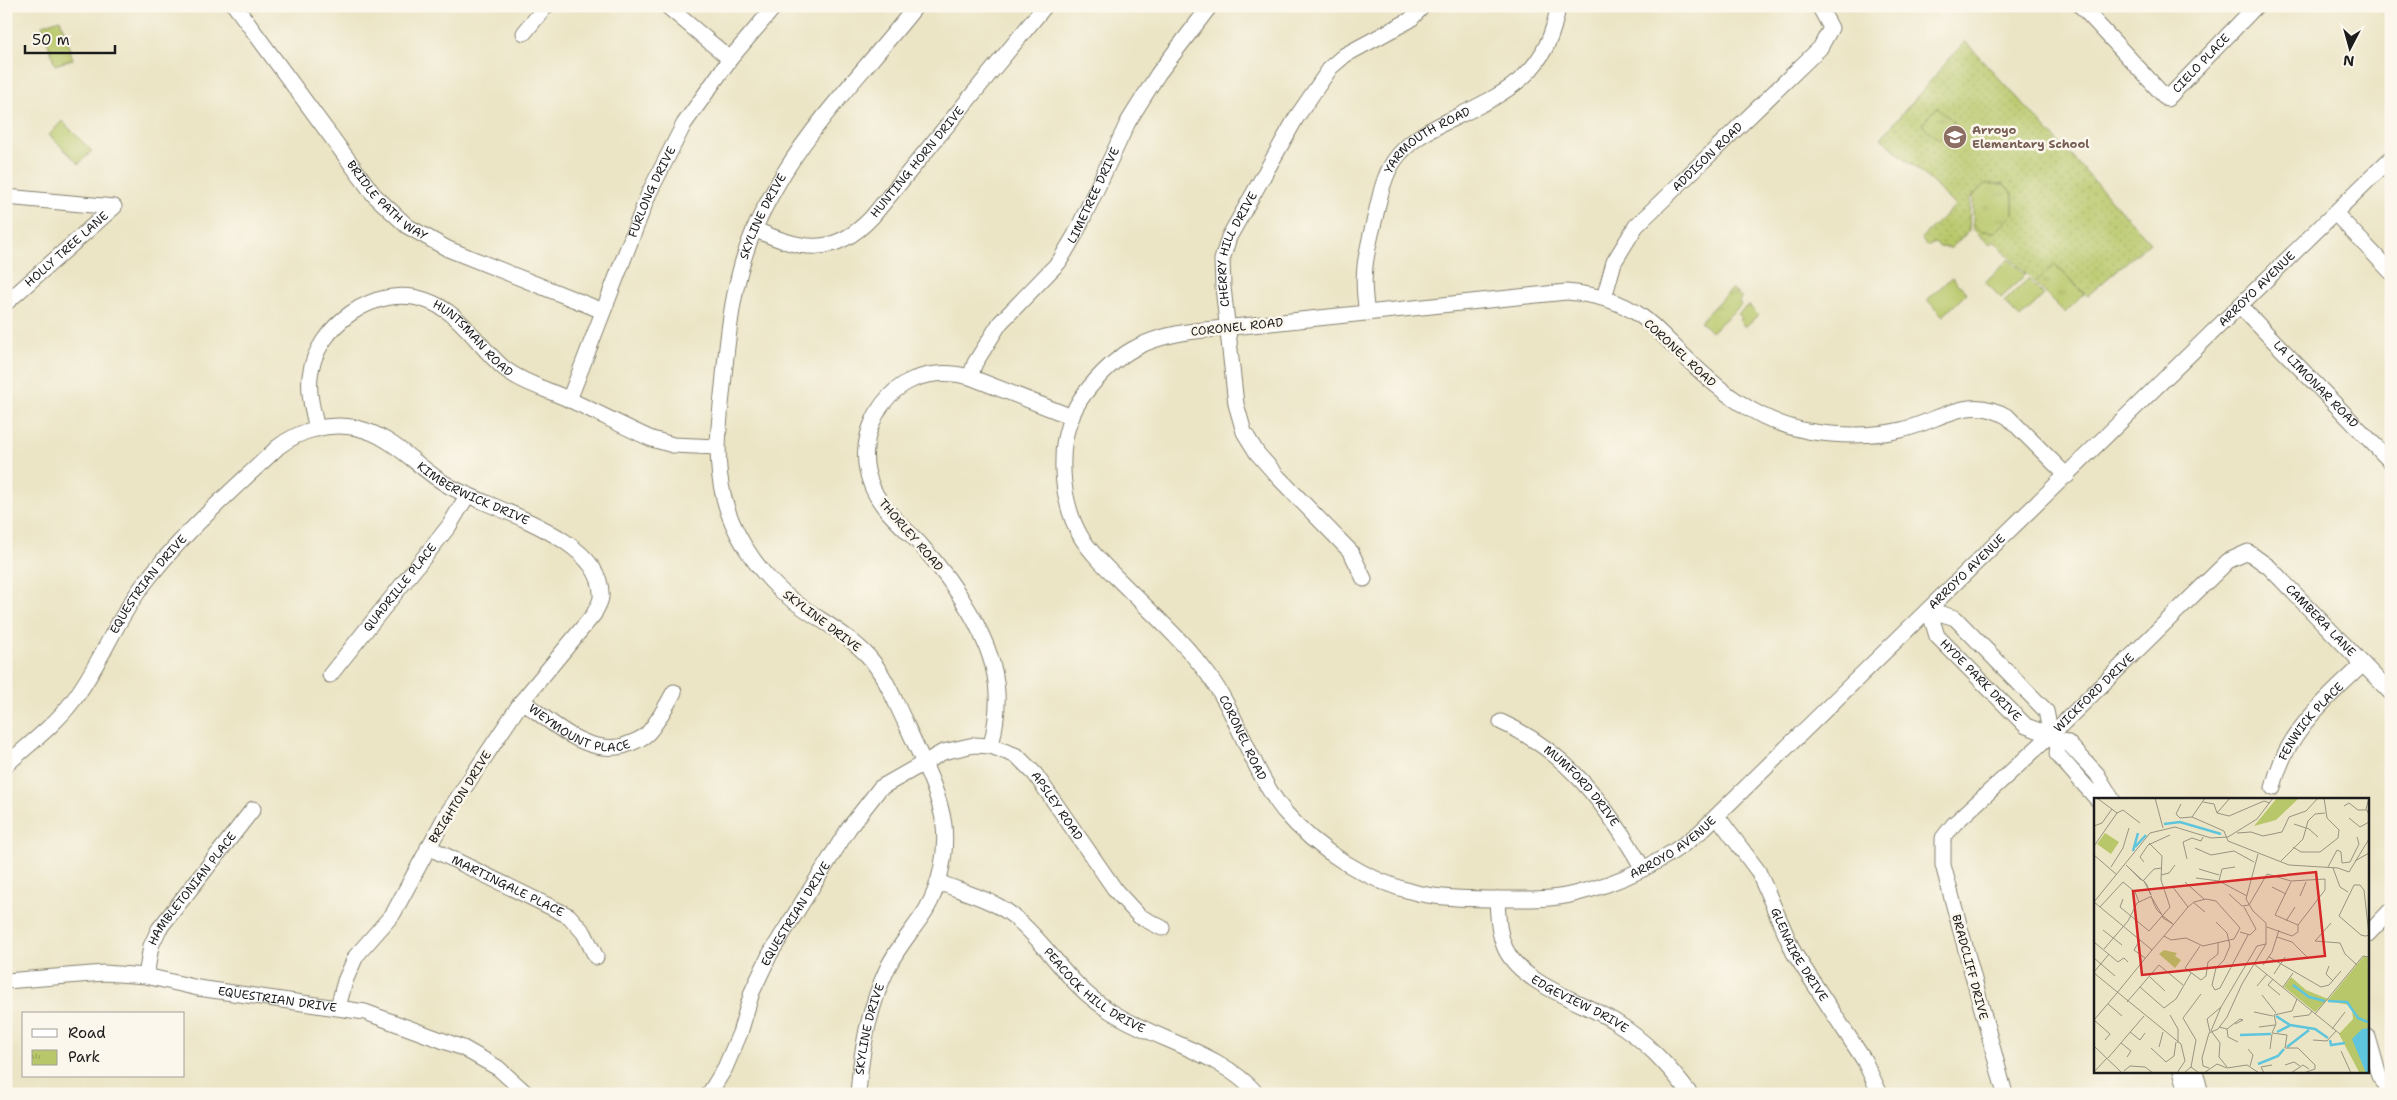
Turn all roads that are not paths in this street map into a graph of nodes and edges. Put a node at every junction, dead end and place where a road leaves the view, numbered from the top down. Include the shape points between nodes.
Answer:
1 (235, 6) edge
2 (546, 6) edge
3 (667, 6) edge
4 (775, 6) edge
5 (916, 6) edge
6 (1046, 6) edge
7 (1210, 6) edge
8 (1422, 6) edge
9 (1558, 6) edge
10 (1818, 6) edge
11 (2081, 6) edge
12 (2256, 6) edge
13 (524, 33) dead end
14 (730, 59) junction
15 (2391, 158) edge
16 (6, 197) edge
17 (2335, 213) junction
18 (754, 229) junction
19 (2391, 272) edge
20 (1604, 298) junction
21 (6, 302) edge
22 (2240, 306) junction
23 (603, 311) junction
24 (1368, 313) junction
25 (1226, 328) junction
26 (970, 377) junction
27 (569, 400) junction
28 (1072, 417) junction
29 (316, 428) junction
30 (717, 447) junction
31 (2388, 452) edge
32 (2067, 476) junction
33 (468, 496) junction
34 (2248, 552) joint
35 (1364, 579) dead end
36 (601, 598) joint
37 (1929, 610) junction
38 (2363, 664) junction
39 (330, 675) dead end
40 (674, 692) dead end
41 (2391, 693) edge
42 (522, 701) junction
43 (1501, 722) dead end
44 (2055, 739) junction
45 (992, 746) junction
46 (923, 762) junction
47 (6, 765) edge
48 (2272, 788) dead end
49 (2096, 798) edge
50 (2111, 798) edge
51 (253, 809) dead end
52 (1717, 816) junction
53 (1943, 838) joint
54 (428, 847) junction
55 (1643, 869) junction
56 (938, 882) junction
57 (1497, 899) junction
58 (2391, 910) edge
59 (1162, 928) dead end
60 (2370, 932) edge
61 (596, 957) dead end
62 (146, 976) junction
63 (6, 982) edge
64 (338, 1007) junction
65 (2370, 1044) edge
66 (2181, 1072) edge
67 (2195, 1072) edge
68 (2391, 1093) edge
69 (527, 1094) edge
70 (710, 1094) edge
71 (858, 1094) edge
72 (1257, 1094) edge
73 (1690, 1094) edge
74 (1880, 1094) edge
75 (2005, 1094) edge
76 (2188, 1094) edge
77 (2201, 1094) edge

1 - 23 street, BRIDLE PATH WAY via 368,187 407,226 448,249
2 - 13 street
3 - 14 street
4 - 14 street, FURLONG DRIVE
5 - 18 street, SKYLINE DRIVE via 795,156
6 - 18 street, HUNTING HORN DRIVE via 872,217 853,235 829,244 806,246 790,244
7 - 26 street, LIMETREE DRIVE via 1158,74 1128,122 1059,262 1000,323
8 - 25 street, CHERRY HILL DRIVE via 1410,20 1344,54 1321,79 1296,118 1229,237 1222,260
9 - 24 street, YARMOUTH ROAD via 1540,59 1529,73 1488,102 1420,135 1394,162 1383,182 1365,261 1363,285
10 - 20 street, ADDISON ROAD via 1831,28 1820,48 1636,226 1614,262
11 - 12 street, CIELO PLACE via 2168,99
14 - 23 street, FURLONG DRIVE via 684,124 649,193
15 - 17 street, ARROYO AVENUE
16 - 21 street, HOLLY TREE LANE via 114,207
17 - 19 street
17 - 22 street, ARROYO AVENUE
18 - 30 street, SKYLINE DRIVE via 732,311
20 - 24 street, CORONEL ROAD via 1544,292
20 - 32 street, CORONEL ROAD via 1641,316 1733,400 1778,422 1826,434 1882,434 1920,425 1956,409 1983,406 2008,417
22 - 31 street, LA LIMONAR ROAD
22 - 32 street, ARROYO AVENUE
23 - 27 street, FURLONG DRIVE
24 - 25 street, CORONEL ROAD
25 - 28 street, CORONEL ROAD via 1174,333 1140,344 1096,378
25 - 35 street, CHERRY HILL DRIVE via 1236,404 1244,432 1279,478 1351,552
26 - 28 street, THORLEY ROAD
26 - 45 street, THORLEY ROAD via 956,373 926,375 898,390 875,416 865,456 869,480 879,499 949,580 982,637 992,663 997,693
27 - 29 street, HUNTSMAN ROAD via 505,369 453,315 424,299 400,296 363,305 346,316 321,344 310,374 309,393
27 - 30 street, HUNTSMAN ROAD via 652,439 673,445
28 - 57 street, CORONEL ROAD via 1066,434 1062,467 1069,508 1080,536 1103,564 1191,652 1213,680 1250,758 1284,811 1300,829 1336,857 1393,885 1441,897
29 - 33 street, KIMBERWICK DRIVE via 354,428 378,434 432,475
29 - 47 street, EQUESTRIAN DRIVE via 289,438 278,447 160,565 131,604 71,703
30 - 46 street, SKYLINE DRIVE via 727,508 748,552 782,592 867,655 889,687
32 - 37 street, ARROYO AVENUE
33 - 36 street, KIMBERWICK DRIVE via 532,523 569,544 588,560 599,580
33 - 39 street, QUADRILLE PLACE via 449,526
34 - 38 street, CAMBERA LANE via 2269,567
34 - 44 street, WICKFORD DRIVE via 2228,561
36 - 42 street, BRIGHTON DRIVE via 594,614
37 - 44 street, HYDE PARK DRIVE via 1937,636 2026,726
37 - 44 street, HYDE PARK DRIVE via 1955,618 1968,631 2046,712
37 - 52 street, ARROYO AVENUE
38 - 41 street, CAMBERA LANE
38 - 48 street, FENWICK PLACE via 2303,722 2288,745
40 - 42 street, WEYMOUNT PLACE via 646,734 633,743 616,747 599,748 582,742
42 - 54 street, BRIGHTON DRIVE
43 - 55 street, MUMFORD DRIVE via 1526,733 1546,747 1592,791 1622,831
44 - 49 street, HYDE PARK DRIVE via 2057,754
44 - 50 street, HYDE PARK DRIVE via 2068,743 2097,774
44 - 53 street, WICKFORD DRIVE via 1988,792
45 - 46 street, APSLEY ROAD via 958,748
45 - 59 street, APSLEY ROAD via 1005,750 1026,764 1116,891 1139,916
46 - 56 street, SKYLINE DRIVE via 938,798 944,828 944,857
46 - 70 street, EQUESTRIAN DRIVE via 880,788 849,828 770,954 752,992 726,1068
51 - 62 street, HAMBLETONIAN PLACE via 159,929 151,946
52 - 55 street, ARROYO AVENUE via 1682,846
52 - 74 street, GLENAIRE DRIVE via 1758,871 1794,953 1864,1060
53 - 75 street, BRADCLIFF DRIVE via 1943,865
54 - 61 street, MARTINGALE PLACE via 569,916 584,932
54 - 64 street, BRIGHTON DRIVE via 394,914 356,956
55 - 57 street, ARROYO AVENUE via 1618,881 1572,895
56 - 71 street, SKYLINE DRIVE via 926,910 900,946 881,983 862,1047
56 - 72 street, PEACOCK HILL DRIVE via 989,901 1008,912 1090,998 1238,1074
57 - 73 street, EDGEVIEW DRIVE via 1505,949 1515,964 1535,980 1613,1020 1644,1041
58 - 60 street
62 - 63 street, EQUESTRIAN DRIVE via 104,972
62 - 64 street, EQUESTRIAN DRIVE via 241,995
64 - 69 street, EQUESTRIAN DRIVE via 365,1012 464,1048 498,1068
65 - 68 street via 2379,1076
66 - 76 street
67 - 77 street

